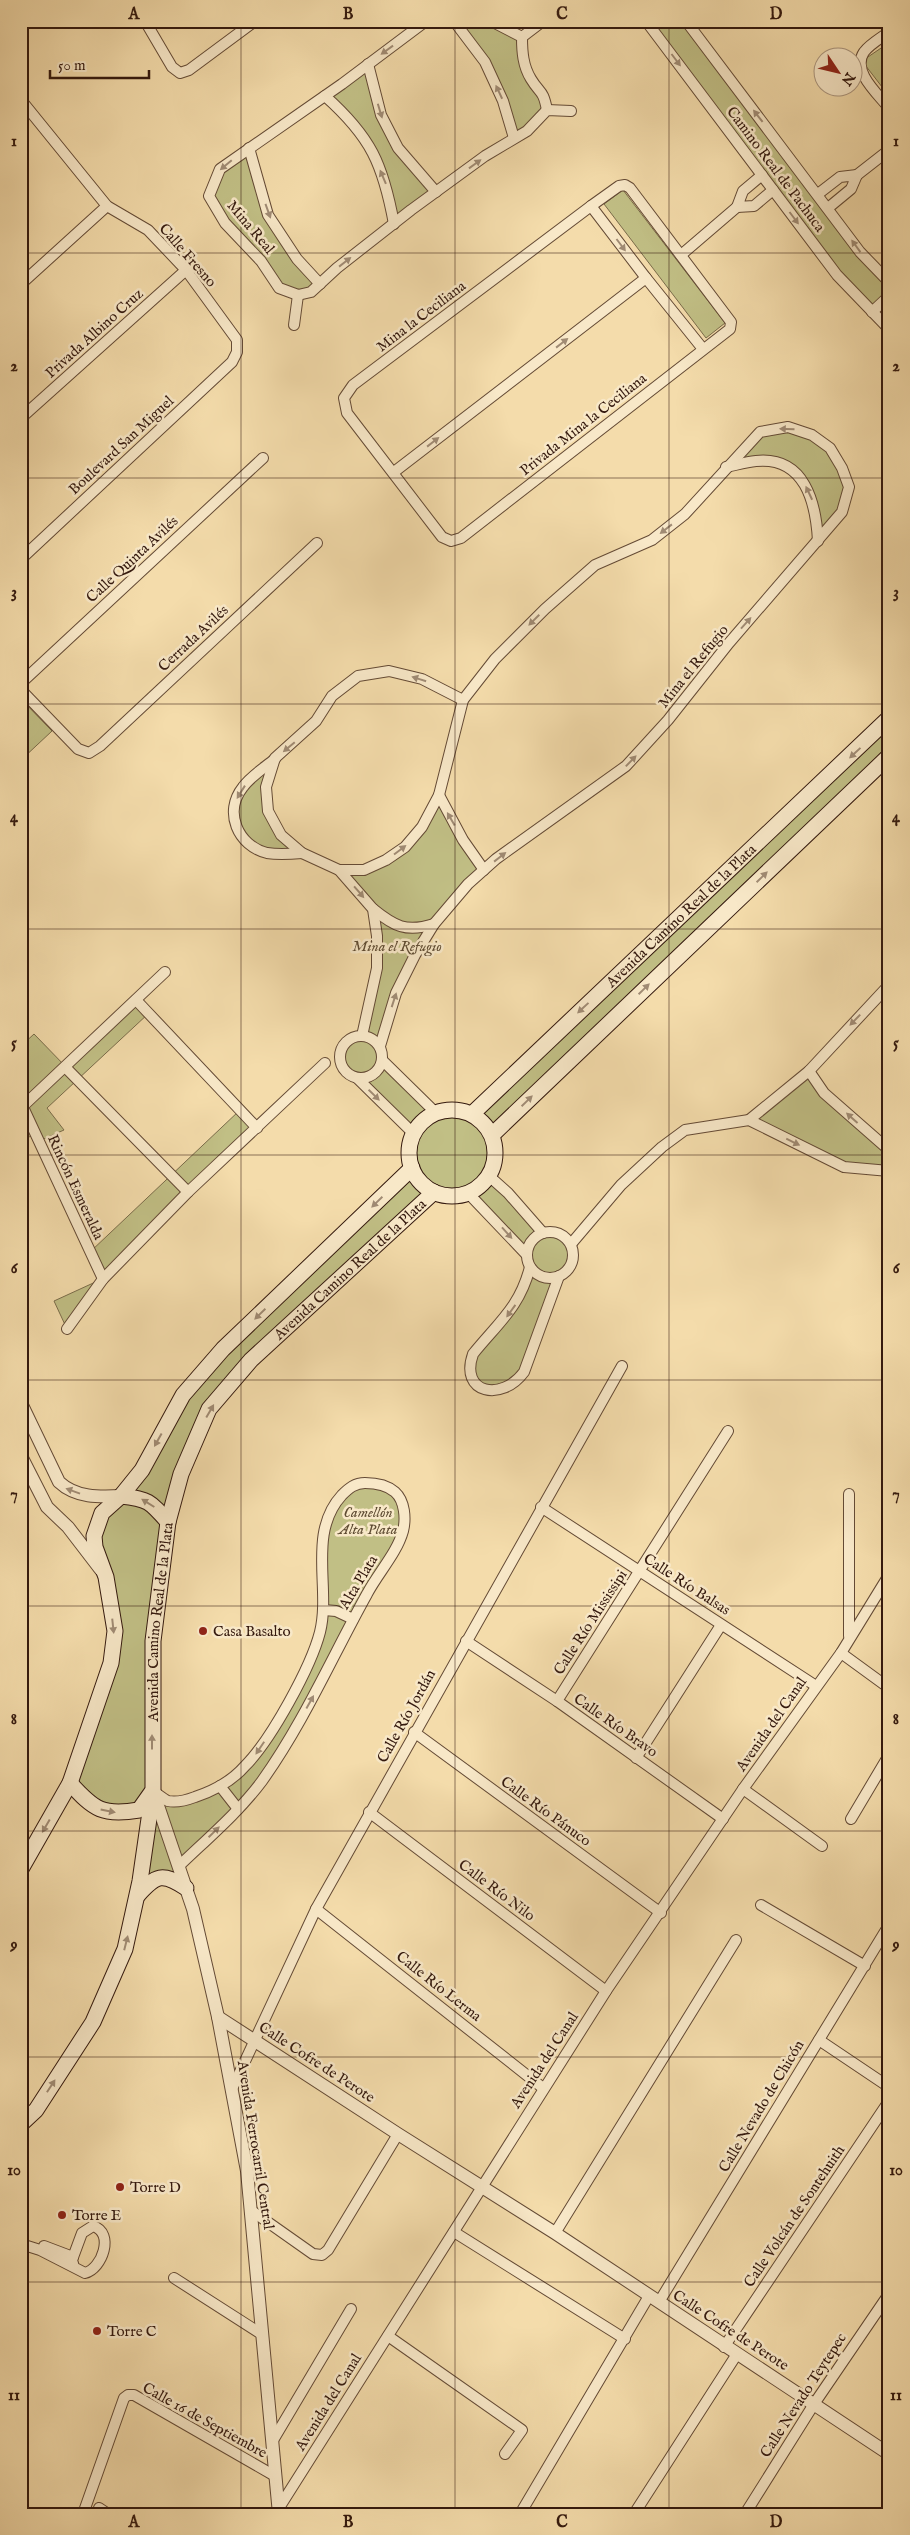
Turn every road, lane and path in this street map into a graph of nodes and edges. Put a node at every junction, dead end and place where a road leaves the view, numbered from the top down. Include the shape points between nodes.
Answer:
1 (145, 21) edge
2 (255, 21) edge
3 (426, 21) edge
4 (454, 21) edge
5 (491, 21) edge
6 (544, 21) edge
7 (646, 21) edge
8 (686, 21) edge
9 (888, 35) edge
10 (522, 37) junction
11 (368, 64) junction
12 (325, 96) junction
13 (21, 100) edge
14 (889, 108) edge
15 (548, 110) junction
16 (571, 112) dead end
17 (514, 138) junction
18 (249, 148) junction
19 (889, 150) edge
20 (762, 175) junction
21 (857, 175) junction
22 (773, 190) junction
23 (436, 192) junction
24 (818, 194) junction
25 (107, 206) junction
26 (591, 206) junction
27 (737, 207) junction
28 (828, 208) junction
29 (394, 224) junction
30 (680, 254) junction
31 (186, 270) junction
32 (646, 278) junction
33 (889, 282) edge
34 (21, 284) edge
35 (320, 284) junction
36 (298, 295) junction
37 (889, 296) edge
38 (872, 312) junction
39 (294, 324) dead end
40 (732, 326) joint
41 (889, 329) edge
42 (704, 349) junction
43 (238, 352) joint
44 (21, 418) edge
45 (264, 458) dead end
46 (726, 467) junction
47 (394, 472) junction
48 (451, 541) joint
49 (818, 541) junction
50 (317, 543) dead end
51 (21, 559) edge
52 (21, 682) edge
53 (21, 690) edge
54 (463, 700) junction
55 (889, 718) edge
56 (889, 756) edge
57 (275, 758) junction
58 (439, 795) junction
59 (302, 853) junction
60 (339, 870) junction
61 (484, 870) junction
62 (372, 908) junction
63 (434, 924) junction
64 (165, 972) dead end
65 (889, 985) edge
66 (136, 1000) junction
67 (362, 1036) junction
68 (380, 1046) junction
69 (382, 1062) junction
70 (325, 1063) dead end
71 (65, 1067) junction
72 (809, 1071) junction
73 (357, 1078) junction
74 (22, 1107) edge
75 (436, 1113) junction
76 (472, 1114) junction
77 (749, 1120) junction
78 (257, 1128) junction
79 (414, 1134) junction
80 (492, 1135) junction
81 (889, 1150) edge
82 (412, 1168) junction
83 (889, 1171) edge
84 (488, 1176) junction
85 (188, 1192) junction
86 (434, 1192) junction
87 (468, 1193) junction
88 (543, 1233) junction
89 (570, 1244) junction
90 (527, 1255) junction
91 (530, 1267) junction
92 (559, 1276) junction
93 (102, 1279) junction
94 (67, 1329) dead end
95 (622, 1366) dead end
96 (21, 1403) edge
97 (728, 1431) dead end
98 (21, 1456) edge
99 (21, 1471) edge
100 (33, 1479) junction
101 (848, 1494) dead end
102 (121, 1496) junction
103 (541, 1507) junction
104 (168, 1522) junction
105 (640, 1572) junction
106 (889, 1575) edge
107 (106, 1577) junction
108 (324, 1610) junction
109 (352, 1619) junction
110 (721, 1624) junction
111 (850, 1637) junction
112 (466, 1641) junction
113 (841, 1653) junction
114 (816, 1686) junction
115 (889, 1688) edge
116 (557, 1701) junction
117 (414, 1732) junction
118 (889, 1755) edge
119 (636, 1758) junction
120 (70, 1783) junction
121 (220, 1786) junction
122 (743, 1789) junction
123 (153, 1791) junction
124 (238, 1808) junction
125 (370, 1812) junction
126 (723, 1819) junction
127 (851, 1819) dead end
128 (822, 1846) dead end
129 (179, 1866) junction
130 (21, 1869) edge
131 (186, 1888) junction
132 (137, 1896) junction
133 (761, 1905) dead end
134 (316, 1909) junction
135 (661, 1913) junction
136 (889, 1924) edge
137 (736, 1940) dead end
138 (865, 1966) junction
139 (606, 1991) junction
140 (218, 2016) junction
141 (254, 2039) junction
142 (819, 2040) junction
143 (889, 2087) edge
144 (543, 2088) junction
145 (232, 2090) junction
146 (889, 2101) edge
147 (21, 2124) edge
148 (398, 2134) junction
149 (481, 2188) junction
150 (252, 2211) junction
151 (454, 2232) junction
152 (555, 2233) junction
153 (21, 2238) edge
154 (21, 2244) edge
155 (174, 2278) dead end
156 (889, 2294) edge
157 (654, 2299) junction
158 (351, 2309) dead end
159 (264, 2335) junction
160 (388, 2336) junction
161 (625, 2339) junction
162 (724, 2347) junction
163 (736, 2354) junction
164 (814, 2404) junction
165 (272, 2442) junction
166 (505, 2454) dead end
167 (889, 2454) edge
168 (274, 2476) junction
169 (889, 2510) edge
170 (278, 2512) edge
171 (83, 2514) edge
172 (520, 2514) edge
173 (634, 2514) edge
174 (745, 2514) edge
175 (886, 2514) edge

1 - 2 street via 172,67 180,73 189,70
3 -> 11 street, Mina Real
17 -> 4 street via 503,101 485,62
5 - 10 street
6 - 10 street
7 -> 20 street, Camino Real de Pachuca
24 -> 8 street, Camino Real de Pachuca
9 - 14 street via 865,50 859,61 862,73
10 - 15 street via 522,56 531,79 544,94
11 - 12 street, Mina Real
11 -> 23 street via 381,115 398,148
12 - 18 street, Mina Real
29 -> 12 street via 386,184 372,151 350,118
13 - 25 street, Calle Fresno
15 - 16 street
15 - 17 street via 527,131
23 -> 17 street
18 -> 35 street, Mina Real via 268,216 297,259
18 -> 36 street, Mina Real via 220,169 209,196 225,223 261,261 279,288
19 - 21 street
20 - 22 street, Camino Real de Pachuca
20 - 27 street via 743,191
21 - 24 street via 840,176
21 - 28 street via 851,189
22 - 27 street via 754,206
22 -> 38 street, Camino Real de Pachuca via 838,275
23 - 29 street
24 - 28 street, Camino Real de Pachuca
25 - 31 street, Calle Fresno via 148,230
25 - 34 street
26 - 30 street, Mina la Ceciliana via 625,185
26 -> 32 street
26 - 47 street, Mina la Ceciliana via 353,385 344,398 347,413
27 - 30 street
33 -> 28 street, Camino Real de Pachuca via 860,252
35 -> 29 street
30 - 40 street, Mina la Ceciliana
31 - 43 street, Calle Fresno via 237,340
31 - 44 street, Privada Albino Cruz
32 - 42 street
47 -> 32 street
35 - 36 street via 311,292
36 - 39 street
37 - 38 street
38 - 41 street, Camino Real de Pachuca
40 - 42 street, Privada Mina la Ceciliana
42 - 48 street, Privada Mina la Ceciliana via 461,538
43 - 51 street, Boulevard San Miguel via 232,362
45 - 52 street, Calle Quinta Avilés
49 -> 46 street via 811,495 798,475 778,462 758,460
49 -> 46 street, Mina el Refugio via 842,512 849,487 830,448 812,435 788,427 760,432
46 -> 54 street, Mina el Refugio via 678,519 652,540 595,566 545,609 495,659
47 - 48 street, Mina la Ceciliana via 442,537
61 -> 49 street, Mina el Refugio via 522,839 626,766
50 - 53 street, Cerrada Avilés via 89,753 78,749
54 -> 57 street, Mina el Refugio via 422,679 389,671 358,676 332,696 316,722
54 - 58 street, Mina el Refugio
55 -> 76 main road, Avenida Camino Real de la Plata
80 -> 56 main road, Avenida Camino Real de la Plata
57 - 59 street, Mina el Refugio via 266,787 268,811 281,835
57 -> 59 street, Mina el Refugio via 242,787 235,802 234,822 241,836 253,847 267,853
60 -> 58 street, Mina el Refugio via 364,870 405,847 422,827
61 -> 58 street via 463,840
59 - 60 street, Mina el Refugio
60 -> 62 street, Mina el Refugio
61 - 63 street, Mina el Refugio
62 - 63 street, Mina el Refugio via 388,922 402,927 419,929
62 - 67 street via 377,936 377,968
68 -> 63 street, Mina el Refugio via 396,992
64 - 66 street, Rincón Esmeralda
65 -> 72 street
66 - 71 street, Rincón Esmeralda
66 - 78 street
67 - 68 street via 369,1037
67 - 73 street via 348,1040 340,1051 345,1072
68 - 69 street
69 - 73 street via 370,1077
69 - 75 street
70 - 78 street
71 - 74 street, Rincón Esmeralda
71 - 85 street
72 - 77 street
81 -> 72 street via 824,1092
73 -> 79 street
74 - 93 street, Rincón Esmeralda
75 - 76 main road via 458,1110
75 - 79 main road via 418,1126
76 - 80 main road
77 -> 83 street via 844,1167
77 - 89 street via 686,1130 662,1147 621,1185
78 - 85 street
79 - 82 main road via 410,1149
80 - 84 main road via 494,1163
82 - 86 main road via 419,1180
82 -> 102 main road, Avenida Camino Real de la Plata via 223,1350 184,1395 142,1470
84 - 87 main road
84 - 88 street via 508,1193
85 - 93 street
86 - 87 main road via 455,1196
104 -> 86 main road, Avenida Camino Real de la Plata via 181,1474 209,1409 251,1360
87 -> 90 street
88 - 89 street via 560,1234
88 - 90 street via 532,1241
89 - 92 street via 573,1259 566,1272
90 - 91 street
91 - 92 street via 544,1278
91 -> 92 street via 526,1283 511,1311 473,1354 470,1362 472,1377 488,1391 506,1388 524,1372
93 - 94 street
95 - 103 street, Calle Río Jordán
102 -> 96 street via 95,1497 66,1489 59,1482
97 - 105 street, Calle Río Mississipi
98 - 100 street
99 - 100 street
100 - 107 street via 47,1507 68,1527
101 - 111 street
104 -> 102 main road via 143,1498
102 - 107 main road, Avenida Camino Real de la Plata via 102,1513 94,1536
103 - 105 street, Calle Río Balsas
103 - 112 street, Calle Río Jordán
123 -> 104 main road, Avenida Camino Real de la Plata via 153,1641
105 - 110 street, Calle Río Balsas
105 - 116 street, Calle Río Mississipi
106 - 111 street, Avenida del Canal
107 -> 120 main road, Avenida Camino Real de la Plata via 114,1631 111,1663
108 - 109 street via 336,1611
108 - 109 street, Alta Plata via 321,1561 328,1522 337,1501 348,1489 358,1483 378,1483 395,1492 402,1504 405,1517 403,1532
108 -> 121 street, Alta Plata via 305,1671 272,1728 244,1768
124 -> 109 street, Alta Plata via 291,1737
110 - 114 street, Calle Río Balsas
110 - 119 street
111 - 113 street, Avenida del Canal
112 - 116 street, Calle Río Bravo
112 - 117 street, Calle Río Jordán
113 - 114 street, Avenida del Canal
113 - 115 street
114 - 122 street, Avenida del Canal
116 - 119 street, Calle Río Bravo
117 - 125 street, Calle Río Jordán
117 - 135 street, Calle Río Pánuco
118 - 127 street
119 - 126 street, Calle Río Bravo
120 -> 123 main road via 84,1799 106,1812 139,1810
120 -> 130 main road, Avenida Camino Real de la Plata
121 - 123 street, Alta Plata via 183,1801 168,1801
121 - 124 street
122 - 126 street, Avenida del Canal
122 - 128 street
123 - 129 street, Avenida Ferrocarril Central
123 - 132 main road, Avenida Camino Real de la Plata
129 -> 124 street, Alta Plata
125 - 134 street, Calle Río Jordán
125 - 139 street, Calle Río Nilo
126 - 135 street, Avenida del Canal
129 - 131 street, Avenida Ferrocarril Central
131 - 132 main road via 160,1876 151,1880
131 - 140 street, Avenida Ferrocarril Central
147 -> 132 main road, Avenida Camino Real de la Plata via 36,2110 93,2022 125,1949
133 - 138 street
134 - 141 street, Calle Río Jordán
134 - 144 street, Calle Río Lerma
135 - 139 street, Avenida del Canal
136 - 138 street, Calle Nevado de Chicón
137 - 152 street
138 - 142 street, Calle Nevado de Chicón
139 - 144 street, Avenida del Canal
140 - 141 street, Calle Cofre de Perote
140 - 145 street, Avenida Ferrocarril Central
141 - 145 street, Calle Río Jordán
141 - 148 street, Calle Cofre de Perote
142 - 143 street
142 - 157 street, Calle Nevado de Chicón
144 - 149 street, Avenida del Canal
145 - 150 street, Avenida Ferrocarril Central
146 - 162 street, Calle Volcán de Sontehuith
148 - 149 street, Calle Cofre de Perote
148 - 150 street via 322,2255 313,2254
149 - 151 street, Avenida del Canal
149 - 152 street, Calle Cofre de Perote
150 - 159 street, Avenida Ferrocarril Central
151 - 160 street, Avenida del Canal
151 - 161 street
152 - 157 street, Calle Cofre de Perote
153 - 154 street via 74,2262
155 - 159 street
156 - 164 street, Calle Nevado Teytepec
157 - 161 street, Calle Nevado de Chicón
157 - 162 street, Calle Cofre de Perote
158 - 165 street
159 - 165 street, Avenida Ferrocarril Central
160 - 166 street via 522,2430
160 - 170 street, Avenida del Canal
161 - 172 street, Calle Nevado de Chicón
162 - 163 street, Calle Cofre de Perote
163 - 164 street, Calle Cofre de Perote
163 - 173 street
164 - 167 street, Calle Cofre de Perote
164 - 174 street, Calle Nevado Teytepec
165 - 168 street, Avenida Ferrocarril Central
168 - 170 street, Avenida Ferrocarril Central
168 - 171 street, Calle 16 de Septiembre via 134,2395 128,2395 124,2398
169 - 175 street

